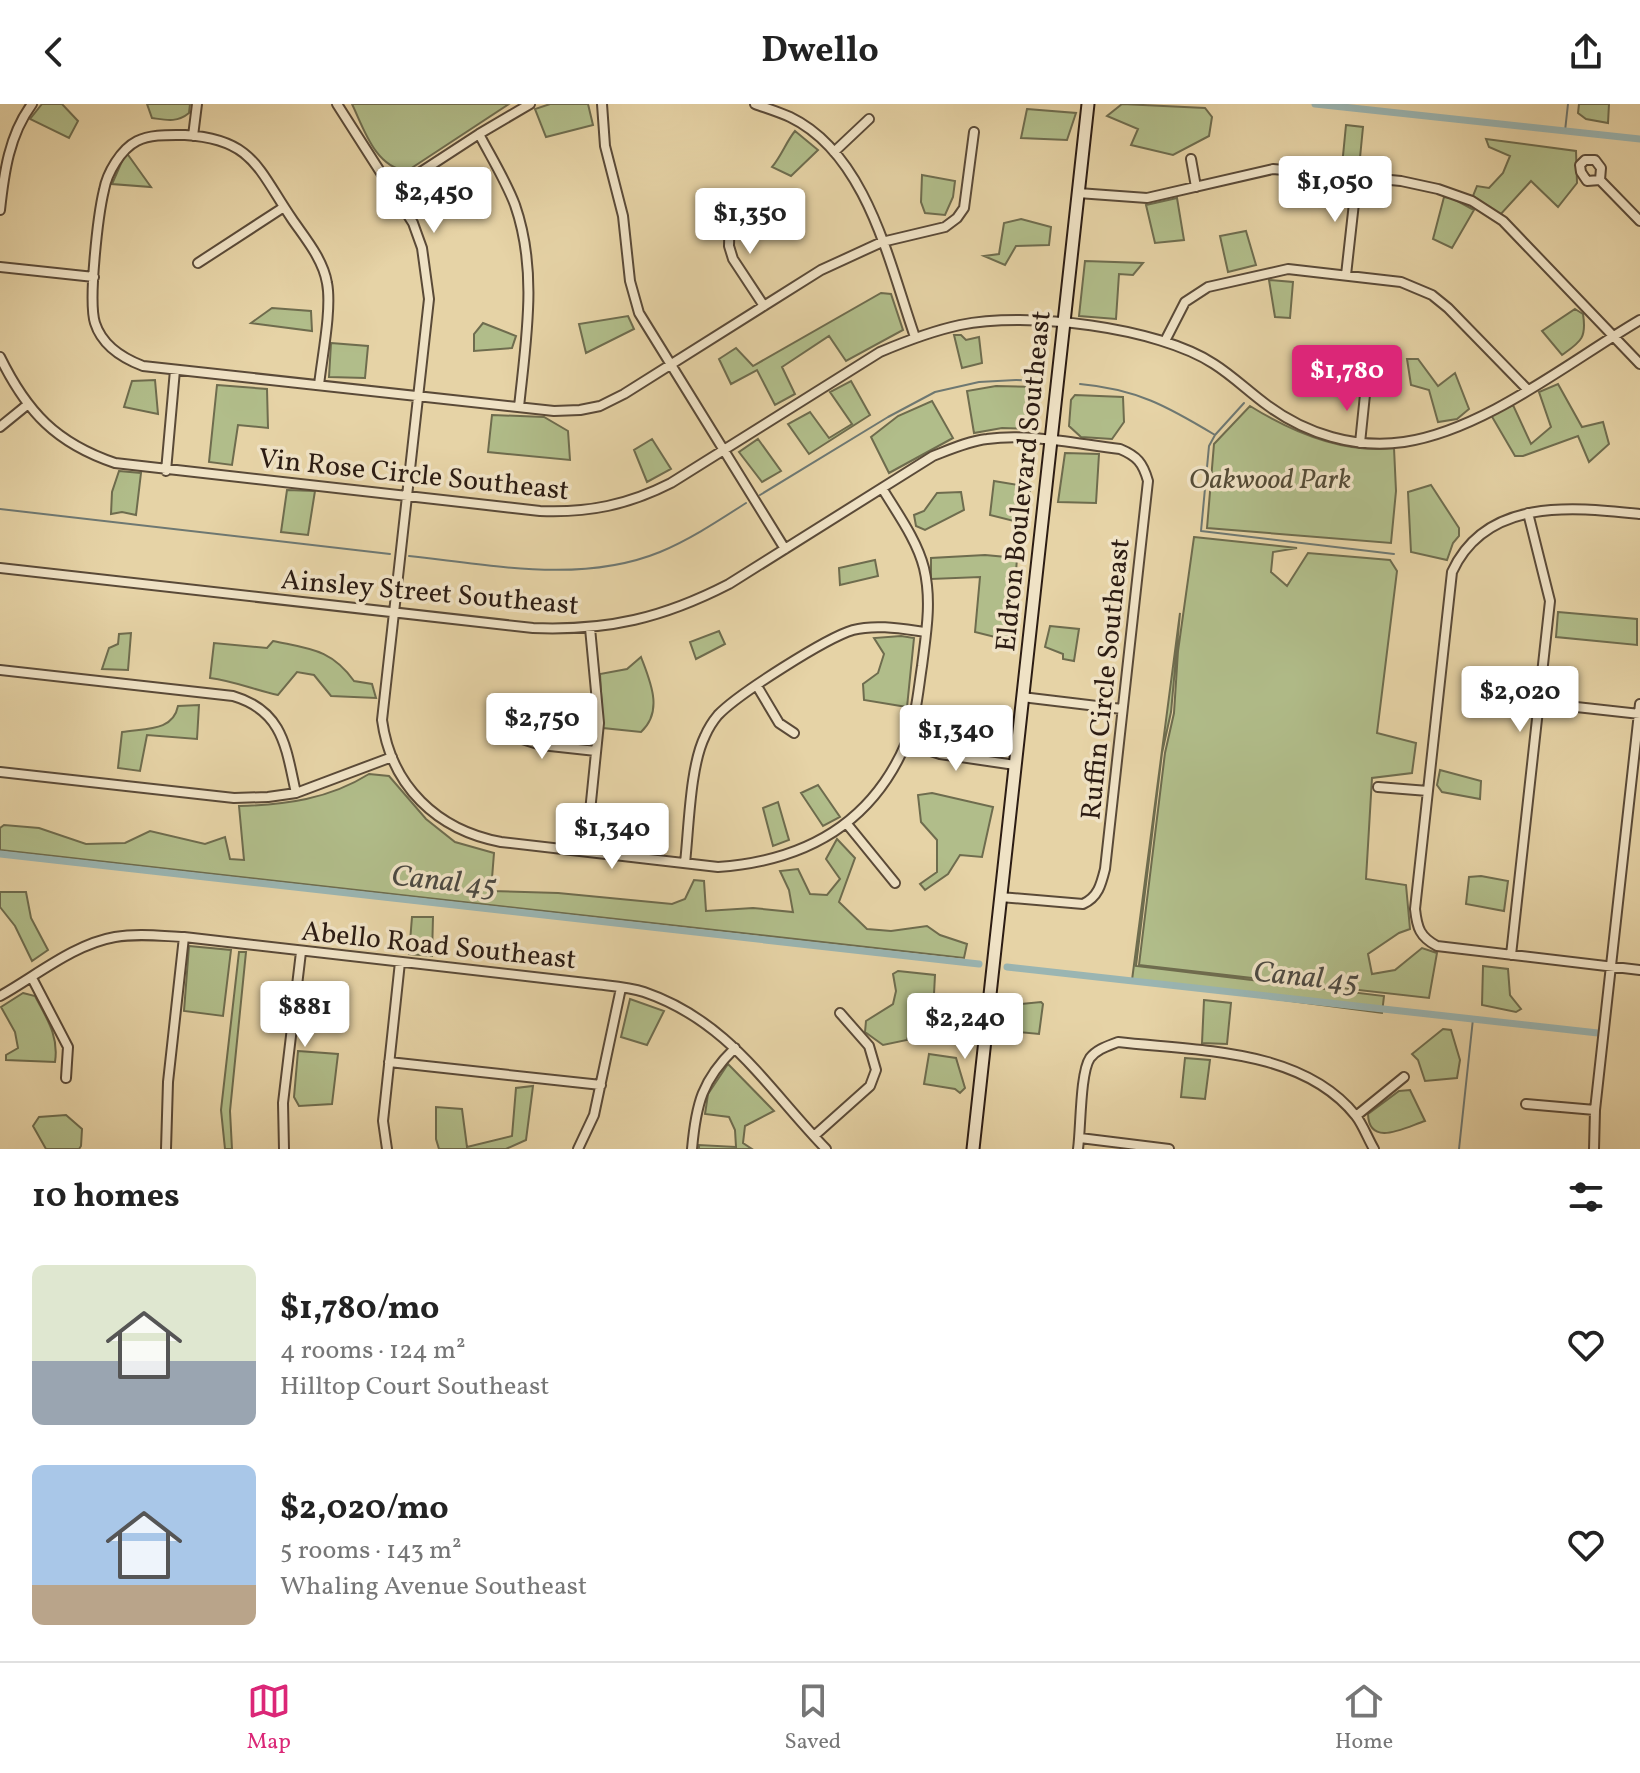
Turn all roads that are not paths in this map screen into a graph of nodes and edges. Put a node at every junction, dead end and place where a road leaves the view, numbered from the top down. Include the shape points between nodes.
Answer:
1 (32, 104) edge
2 (197, 104) edge
3 (337, 104) edge
4 (530, 104) edge
5 (602, 104) edge
6 (755, 104) edge
7 (1088, 104) edge
8 (869, 119) dead end
9 (974, 132) dead end
10 (479, 134) junction
11 (193, 136) junction
12 (834, 152) junction
13 (1191, 159) dead end
14 (1357, 176) junction
15 (1600, 180) dead end
16 (1196, 187) junction
17 (393, 190) junction
18 (1078, 193) junction
19 (284, 207) junction
20 (730, 207) dead end
21 (0, 210) edge
22 (1640, 221) edge
23 (882, 242) junction
24 (198, 263) dead end
25 (0, 267) edge
26 (1346, 275) junction
27 (94, 277) junction
28 (764, 306) junction
29 (1640, 320) edge
30 (1064, 324) junction
31 (1614, 335) junction
32 (915, 337) junction
33 (1165, 341) junction
34 (0, 357) edge
35 (1640, 364) edge
36 (670, 366) junction
37 (175, 370) junction
38 (319, 385) junction
39 (1366, 385) dead end
40 (1527, 389) junction
41 (418, 396) junction
42 (27, 405) junction
43 (519, 407) junction
44 (0, 427) edge
45 (1050, 441) junction
46 (1360, 443) junction
47 (723, 449) junction
48 (166, 471) junction
49 (882, 488) junction
50 (407, 496) junction
51 (1528, 513) junction
52 (1640, 514) edge
53 (785, 549) junction
54 (0, 568) edge
55 (394, 612) junction
56 (590, 628) junction
57 (926, 632) junction
58 (0, 670) edge
59 (757, 686) junction
60 (1022, 697) junction
61 (1540, 703) junction
62 (1640, 704) edge
63 (1122, 709) junction
64 (1639, 714) edge
65 (497, 731) dead end
66 (794, 733) dead end
67 (906, 743) junction
68 (596, 751) junction
69 (392, 757) junction
70 (1015, 765) junction
71 (0, 772) edge
72 (1378, 787) dead end
73 (1428, 791) junction
74 (296, 793) junction
75 (847, 824) junction
76 (586, 851) junction
77 (685, 863) junction
78 (895, 883) dead end
79 (1000, 897) junction
80 (184, 937) junction
81 (301, 952) junction
82 (1511, 955) junction
83 (400, 962) junction
84 (1611, 967) junction
85 (1640, 970) edge
86 (32, 978) junction
87 (621, 988) junction
88 (0, 996) edge
89 (840, 1013) dead end
90 (735, 1048) junction
91 (389, 1062) junction
92 (1404, 1077) dead end
93 (66, 1078) dead end
94 (601, 1085) junction
95 (1526, 1104) dead end
96 (1595, 1110) junction
97 (1356, 1116) junction
98 (814, 1136) junction
99 (1080, 1138) junction
100 (166, 1149) edge
101 (284, 1149) edge
102 (387, 1149) edge
103 (578, 1149) edge
104 (692, 1149) edge
105 (826, 1149) edge
106 (973, 1149) edge
107 (1078, 1149) edge
108 (1169, 1149) edge
109 (1374, 1149) edge
110 (1594, 1149) edge

1 - 21 street via 12,141
2 - 11 street
3 - 17 street
4 - 10 street
5 - 36 street via 633,299
6 - 12 street via 792,118
7 - 18 street, Eldron Boulevard Southeast
8 - 12 street
9 - 23 street via 967,195 957,218 945,227
10 - 17 street
10 - 43 street via 514,203 524,237 529,309
11 - 19 street via 241,149
11 - 27 street via 151,137 122,153 104,188
12 - 23 street via 864,196
13 - 16 street
14 - 16 street via 1273,169
14 - 26 street
14 - 31 street via 1438,189 1472,201 1503,221
15 - 22 street
16 - 18 street via 1147,198
17 - 41 street via 413,223 428,276
18 - 30 street, Eldron Boulevard Southeast
19 - 24 street
19 - 38 street via 327,284
20 - 28 street via 733,259
23 - 28 street via 821,270
23 - 32 street
25 - 27 street
26 - 33 street via 1288,269 1208,287 1185,302
26 - 40 street via 1401,282 1432,295
27 - 37 street via 95,322 107,343 143,366
28 - 36 street
29 - 31 street, Vin Rose Circle Southeast
30 - 32 street, Vin Rose Circle Southeast via 962,324
30 - 33 street, Vin Rose Circle Southeast via 1124,330
30 - 45 street, Eldron Boulevard Southeast
31 - 35 street
31 - 40 street, Vin Rose Circle Southeast
32 - 47 street, Vin Rose Circle Southeast via 880,352
33 - 46 street, Vin Rose Circle Southeast via 1214,364 1295,423
34 - 42 street, Vin Rose Circle Southeast
36 - 43 street via 600,406 554,411
36 - 47 street
37 - 38 street
37 - 48 street
38 - 41 street
39 - 46 street
40 - 46 street, Vin Rose Circle Southeast via 1435,435
41 - 43 street
41 - 50 street
42 - 44 street
42 - 48 street, Vin Rose Circle Southeast via 46,426 94,456
45 - 49 street, Ainsley Street Southeast via 986,439 964,444 933,456
45 - 60 street, Eldron Boulevard Southeast
45 - 63 street, Ruffin Circle Southeast via 1120,449 1144,466 1148,481
47 - 50 street, Vin Rose Circle Southeast via 644,497 587,511
47 - 53 street
48 - 50 street, Vin Rose Circle Southeast
49 - 53 street, Ainsley Street Southeast
49 - 57 street via 924,566
50 - 55 street
51 - 52 street via 1583,508
51 - 61 street via 1550,601
51 - 73 street via 1469,542 1452,572
53 - 56 street, Ainsley Street Southeast via 695,601 654,617
54 - 55 street, Ainsley Street Southeast
55 - 56 street, Ainsley Street Southeast via 533,628
55 - 69 street via 382,720
56 - 68 street via 599,723
57 - 59 street via 854,630
57 - 67 street
58 - 74 street via 249,701 276,724
59 - 66 street via 779,723
59 - 77 street via 717,717 704,737
60 - 63 street
60 - 70 street, Eldron Boulevard Southeast
61 - 64 street
61 - 82 street
62 - 64 street
63 - 79 street, Ruffin Circle Southeast via 1105,869 1093,900 1070,905
64 - 84 street
65 - 68 street via 541,745
67 - 70 street via 940,754
67 - 75 street via 879,789
68 - 76 street
69 - 74 street
69 - 76 street via 425,806 454,828 501,842
70 - 79 street, Eldron Boulevard Southeast
71 - 74 street via 234,798
72 - 73 street
73 - 82 street via 1417,927 1437,946
75 - 77 street via 777,859 718,867
75 - 78 street
76 - 77 street
79 - 106 street, Eldron Boulevard Southeast
80 - 81 street, Abello Road Southeast
80 - 86 street, Abello Road Southeast via 115,937 82,948
80 - 100 street
81 - 83 street, Abello Road Southeast
81 - 101 street via 283,1103
82 - 84 street
83 - 87 street, Abello Road Southeast
83 - 91 street
84 - 85 street
84 - 96 street
86 - 88 street, Abello Road Southeast
86 - 93 street via 68,1047
87 - 90 street, Abello Road Southeast via 678,1006
87 - 94 street
89 - 98 street via 869,1046 876,1070 870,1086
90 - 98 street, Abello Road Southeast
90 - 104 street via 702,1089
91 - 94 street
91 - 102 street via 383,1121
92 - 97 street
94 - 103 street
95 - 96 street
96 - 110 street
97 - 99 street via 1302,1074 1279,1064 1118,1042 1090,1058
97 - 109 street
98 - 105 street, Abello Road Southeast
99 - 107 street
99 - 108 street

